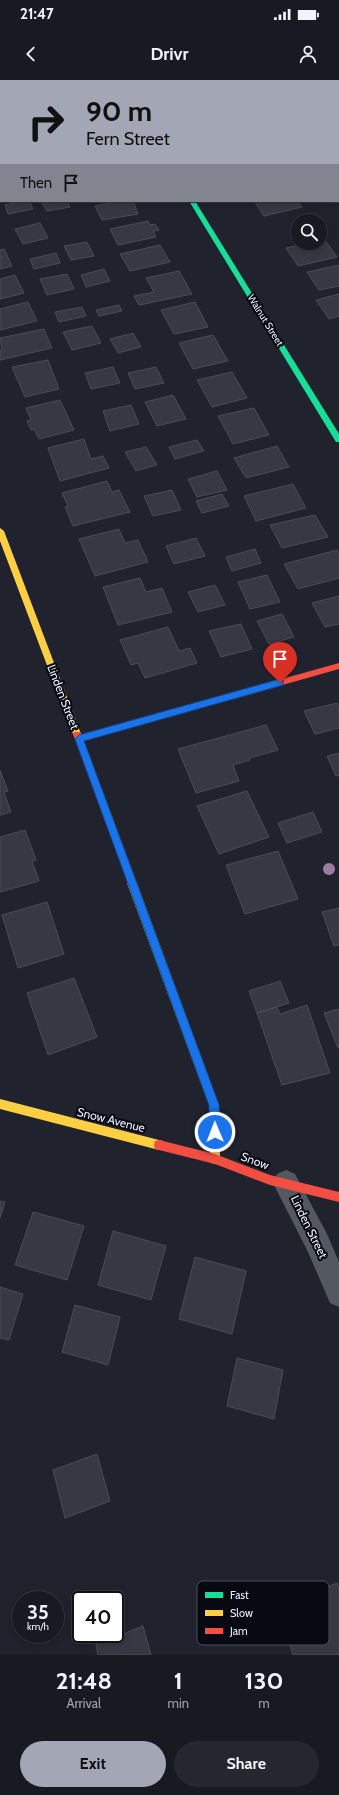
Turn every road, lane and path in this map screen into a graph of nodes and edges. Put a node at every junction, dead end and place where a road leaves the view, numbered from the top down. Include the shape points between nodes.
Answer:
1 (193, 202) edge
2 (339, 440) edge
3 (0, 531) edge
4 (339, 666) edge
5 (79, 739) junction
6 (0, 1104) edge
7 (215, 1159) junction
8 (286, 1183) junction
9 (339, 1197) edge
10 (339, 1294) edge

1 - 2 street, Walnut Street
3 - 5 street, Linden Street
4 - 5 street
5 - 7 street, Linden Street via 214,1105
6 - 7 street, Snow Avenue
7 - 8 street, Snow via 270,1180
8 - 9 street
8 - 10 street, Linden Street via 318,1243

